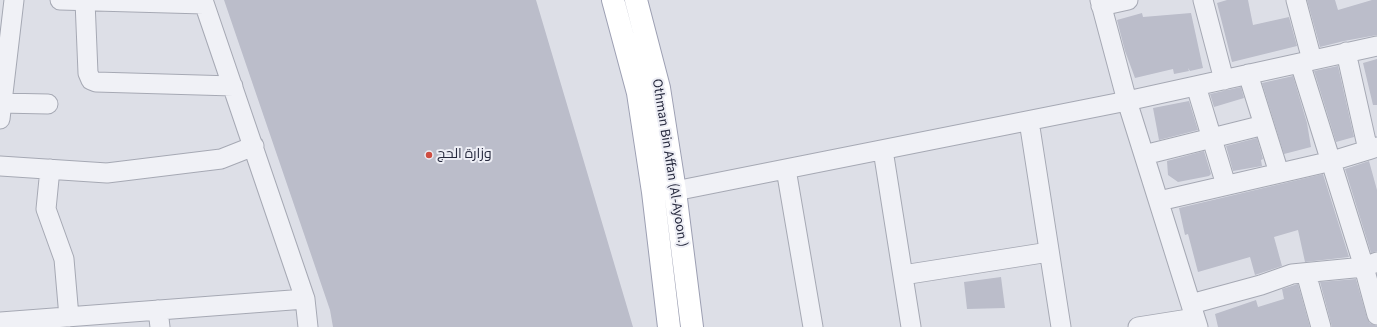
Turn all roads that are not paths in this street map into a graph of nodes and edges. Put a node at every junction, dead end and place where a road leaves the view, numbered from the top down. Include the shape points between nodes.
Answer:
1 (14, 0) edge
2 (60, 0) edge
3 (613, 0) edge
4 (636, 0) edge
5 (1128, 0) edge
6 (1203, 0) edge
7 (1296, 0) edge
8 (85, 1) edge
9 (204, 2) edge
10 (1101, 3) edge
11 (1377, 46) edge
12 (1346, 52) junction
13 (1306, 61) junction
14 (1248, 74) junction
15 (1224, 80) junction
16 (233, 86) junction
17 (1196, 86) junction
18 (1127, 101) junction
19 (48, 104) dead end
20 (1, 108) edge
21 (1029, 121) junction
22 (1264, 125) junction
23 (1212, 138) junction
24 (254, 146) junction
25 (1373, 148) edge
26 (883, 150) junction
27 (1144, 154) junction
28 (1332, 161) junction
29 (0, 166) edge
30 (50, 169) junction
31 (786, 169) junction
32 (1279, 173) junction
33 (1226, 185) junction
34 (675, 191) junction
35 (1159, 201) junction
36 (1049, 252) junction
37 (1371, 265) edge
38 (1306, 273) junction
39 (903, 275) junction
40 (305, 299) junction
41 (1377, 315) edge
42 (1195, 316) edge
43 (69, 317) junction
44 (159, 318) edge
45 (0, 322) edge
46 (308, 327) edge
47 (669, 327) edge
48 (692, 327) edge
49 (813, 327) edge
50 (911, 327) edge
51 (1061, 327) edge
52 (1138, 327) edge
53 (1321, 327) edge

1 - 20 street
2 - 8 street
3 - 47 main road, Othman Bin Affan (Al-Ayoon.) via 638,93
4 - 34 main road, Othman Bin Affan (Al-Ayoon.) via 659,88
5 - 10 street
6 - 15 street
7 - 13 street
8 - 9 street
8 - 16 street via 88,73 91,80
9 - 16 street
10 - 18 street
11 - 12 street
12 - 13 street
12 - 25 street
13 - 14 street
13 - 28 street
14 - 15 street
14 - 22 street
15 - 17 street
16 - 24 street
17 - 18 street
17 - 23 street
18 - 21 street
18 - 27 street
19 - 20 street
21 - 26 street
21 - 36 street
22 - 23 street
22 - 32 street
23 - 27 street
23 - 33 street
24 - 30 street via 221,159 107,173
24 - 40 street
25 - 28 street
26 - 31 street
26 - 39 street
27 - 35 street
28 - 32 street
28 - 37 street
29 - 30 street
30 - 43 street via 46,209 64,259
31 - 34 street
31 - 49 street
32 - 33 street
33 - 35 street
34 - 48 main road, Othman Bin Affan (Al-Ayoon.)
35 - 42 street
36 - 39 street
36 - 51 street
37 - 38 street
37 - 41 street
38 - 42 street via 1292,274 1261,285
38 - 53 street
39 - 50 street
40 - 44 street
40 - 46 street
42 - 52 street
43 - 44 street
43 - 45 street

